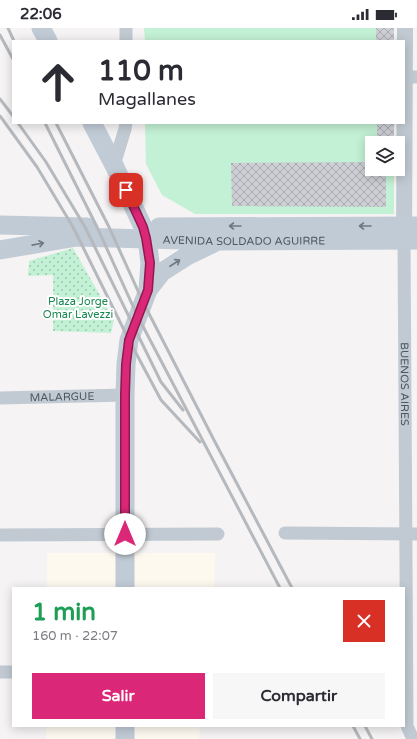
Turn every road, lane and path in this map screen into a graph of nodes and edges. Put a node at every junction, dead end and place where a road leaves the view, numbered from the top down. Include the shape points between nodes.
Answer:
1 (41, 28) edge
2 (126, 28) edge
3 (405, 28) edge
4 (47, 40) edge
5 (126, 40) edge
6 (411, 77) edge
7 (93, 124) edge
8 (126, 124) edge
9 (114, 165) junction
10 (0, 225) edge
11 (145, 232) junction
12 (411, 233) edge
13 (217, 241) junction
14 (0, 250) edge
15 (148, 290) junction
16 (411, 391) edge
17 (125, 395) junction
18 (0, 398) edge
19 (285, 533) dead end
20 (125, 534) junction
21 (218, 534) dead end
22 (411, 534) edge
23 (0, 535) edge
24 (125, 587) edge
25 (412, 669) edge
26 (0, 672) edge
27 (12, 672) edge
28 (125, 727) edge
29 (125, 739) edge
30 (413, 739) edge

1 - 4 main road
2 - 5 street
3 - 6 street, BUENOS AIRES
6 - 12 street, BUENOS AIRES
7 - 9 main road
8 - 9 street
9 - 11 main road
10 - 11 main road, AVENIDA SOLDADO AGUIRRE via 109,228
12 -> 11 main road, AVENIDA SOLDADO AGUIRRE
11 - 13 main road, AVENIDA SOLDADO AGUIRRE
14 -> 11 main road, AVENIDA SOLDADO AGUIRRE via 77,237
11 - 15 main road via 150,263
12 - 13 main road, AVENIDA SOLDADO AGUIRRE
12 - 16 street, BUENOS AIRES
15 -> 13 main road via 162,272
15 - 17 main road via 129,340
16 - 22 street, BUENOS AIRES
17 - 18 street, MALARGUE
17 - 20 main road
19 - 22 street
20 - 21 street
20 - 23 street
20 - 24 main road
22 - 25 street, BUENOS AIRES
25 - 30 street, BUENOS AIRES via 407,726
26 - 27 street
28 - 29 main road

